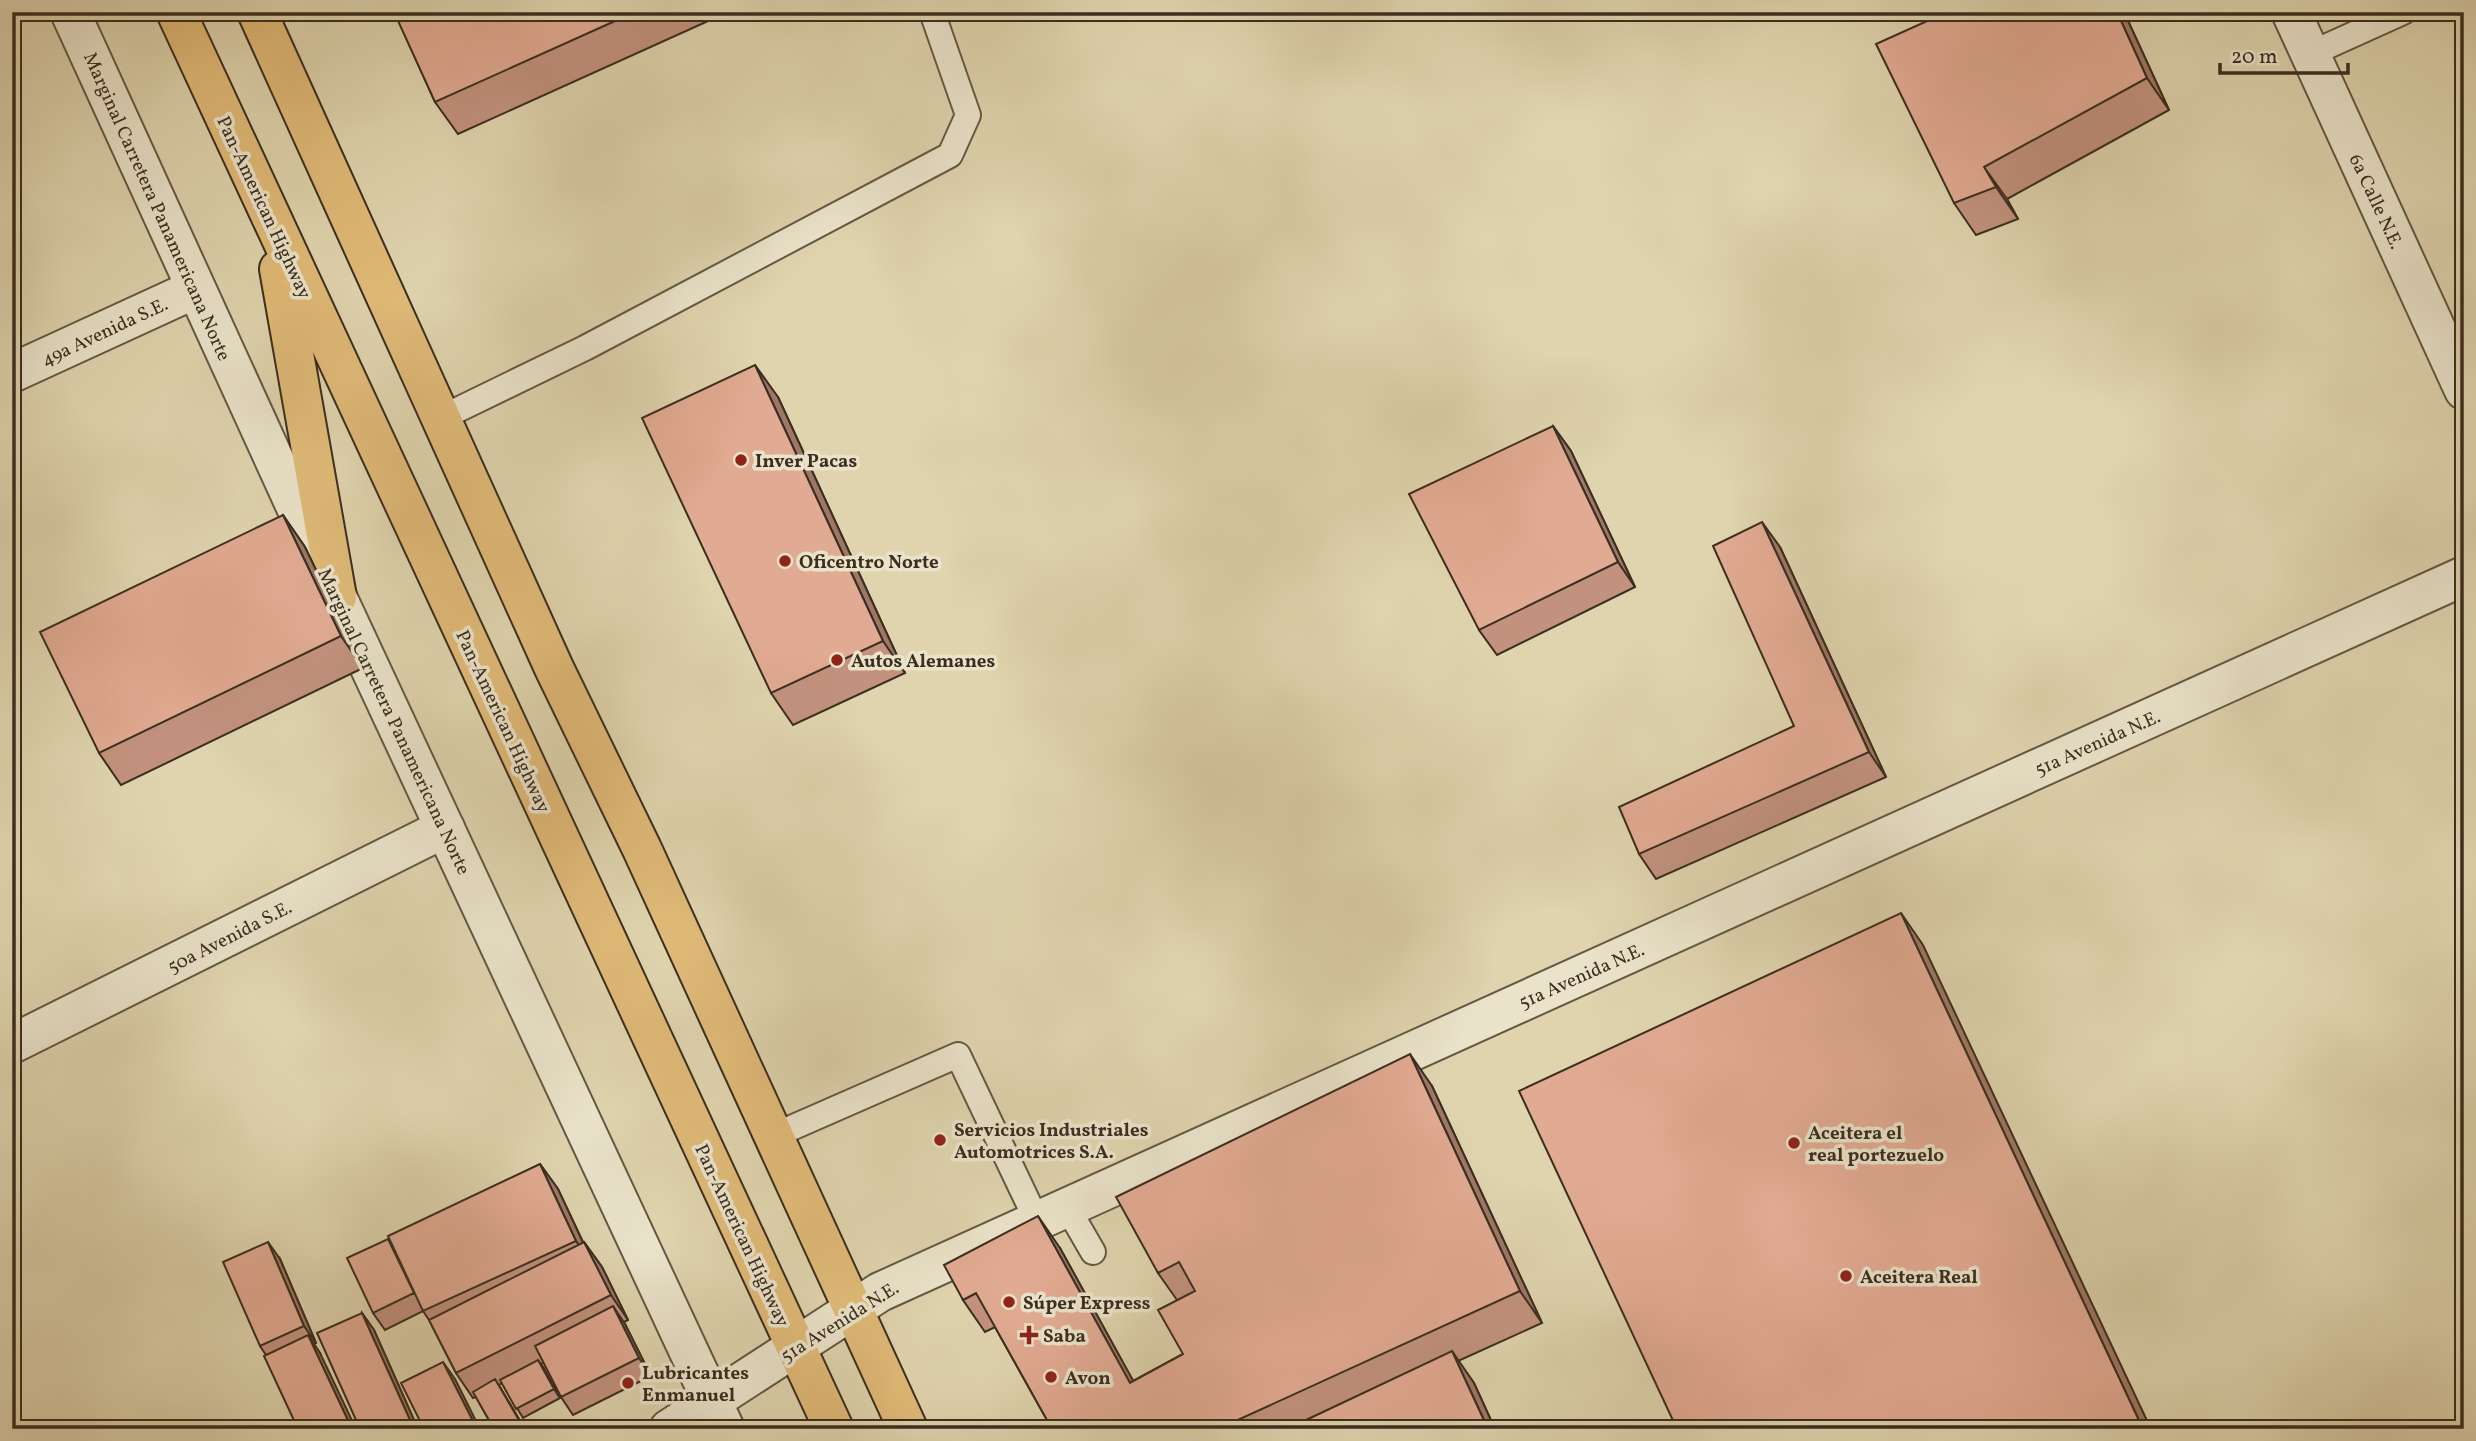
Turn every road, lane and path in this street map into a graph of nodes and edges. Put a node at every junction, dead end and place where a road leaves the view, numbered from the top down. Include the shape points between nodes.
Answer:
1 (70, 12) edge
2 (176, 12) edge
3 (257, 12) edge
4 (932, 12) edge
5 (2291, 12) edge
6 (2403, 12) edge
7 (2310, 54) junction
8 (270, 219) junction
9 (195, 289) junction
10 (12, 373) edge
11 (2464, 390) edge
12 (443, 418) junction
13 (2464, 576) edge
14 (337, 597) junction
15 (445, 828) junction
16 (12, 1044) edge
17 (773, 1136) junction
18 (1052, 1214) junction
19 (1093, 1252) dead end
20 (853, 1309) junction
21 (796, 1347) junction
22 (718, 1415) edge
23 (669, 1429) edge
24 (834, 1429) edge
25 (908, 1429) edge

1 - 9 street, Marginal Carretera Panamericana Norte
2 - 8 highway, Pan-American Highway
3 - 12 highway
4 - 12 lane via 968,115 950,155
5 - 7 street, 6a Calle N.E.
6 - 7 lane
7 - 11 street, 6a Calle N.E.
8 - 14 highway
8 - 21 highway, Pan-American Highway
9 - 10 street, 49a Avenida S.E.
9 - 14 street, Marginal Carretera Panamericana Norte
12 - 17 highway via 554,668
13 - 18 street, 51a Avenida N.E.
14 - 15 street, Marginal Carretera Panamericana Norte
15 - 16 street, 50a Avenida S.E.
15 - 22 street, Marginal Carretera Panamericana Norte
17 - 18 lane via 958,1055
17 - 20 highway
18 - 19 lane
18 - 20 street, 51a Avenida N.E. via 880,1292
20 - 21 street, 51a Avenida N.E.
20 - 25 highway
21 - 22 street, 51a Avenida N.E.
21 - 24 highway, Pan-American Highway
22 - 23 street, 51a Avenida N.E.

